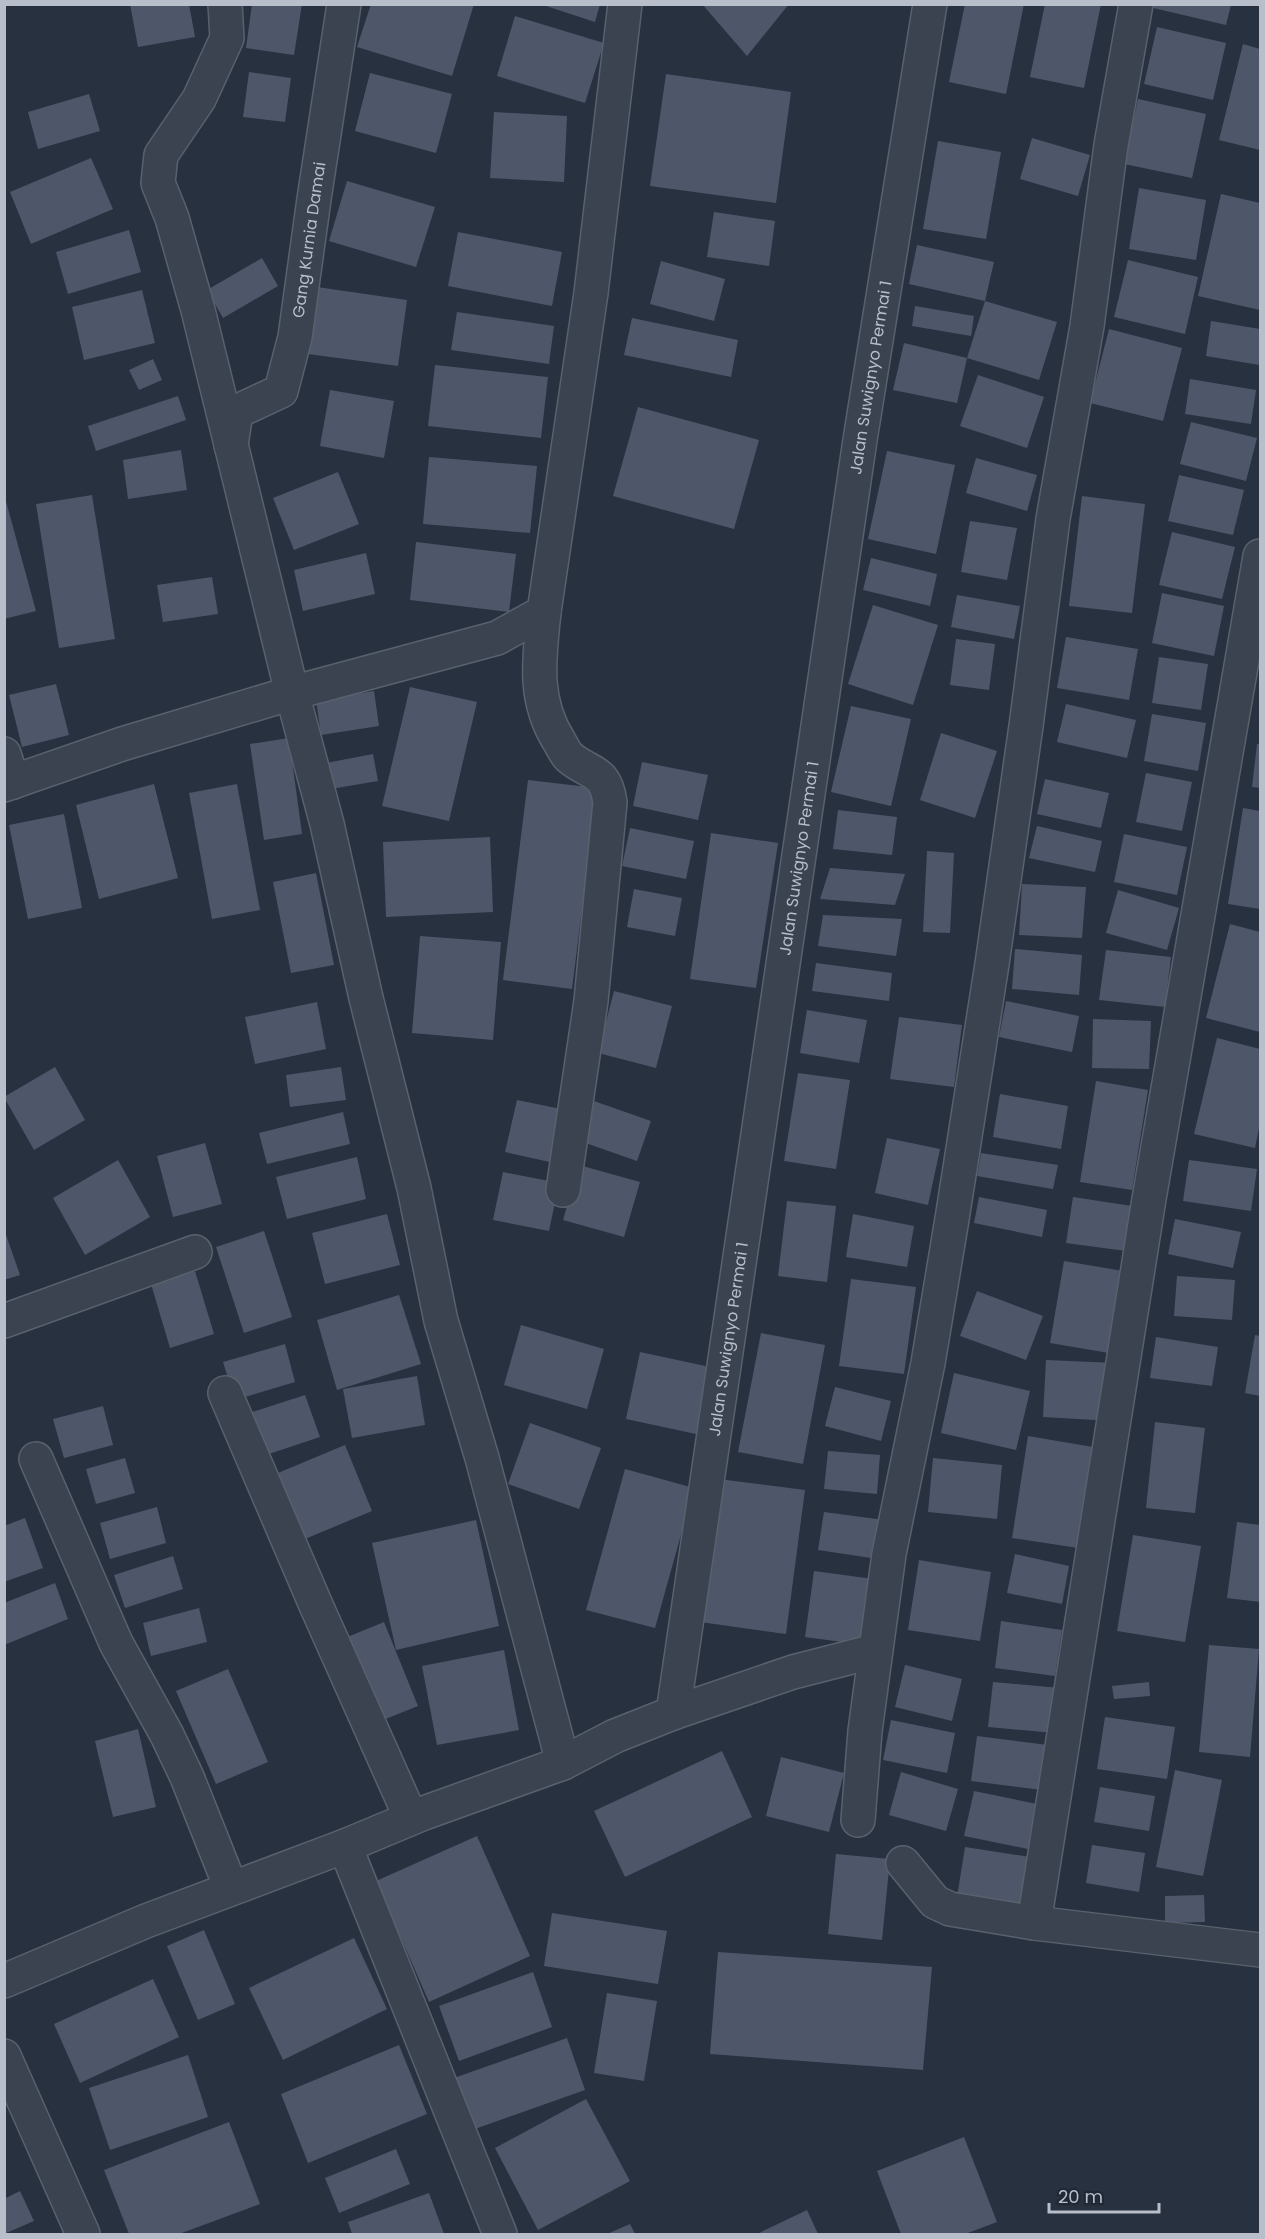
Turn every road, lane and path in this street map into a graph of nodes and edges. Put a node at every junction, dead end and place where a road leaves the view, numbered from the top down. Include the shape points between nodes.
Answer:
1 (225, 4) edge
2 (344, 4) edge
3 (625, 4) edge
4 (930, 4) edge
5 (1137, 4) edge
6 (231, 446) junction
7 (1260, 556) edge
8 (544, 612) junction
9 (292, 693) junction
10 (7, 774) edge
11 (563, 1190) dead end
12 (195, 1252) dead end
13 (4, 1321) edge
14 (225, 1393) dead end
15 (36, 1460) dead end
16 (875, 1651) junction
17 (673, 1713) junction
18 (563, 1763) junction
19 (411, 1818) junction
20 (858, 1820) dead end
21 (345, 1846) junction
22 (903, 1863) dead end
23 (231, 1888) junction
24 (1034, 1923) junction
25 (1260, 1950) edge
26 (4, 1981) edge
27 (4, 2056) edge
28 (82, 2235) edge
29 (500, 2235) edge

1 - 6 street via 227,38 199,99 161,155 158,183 195,298
2 - 6 street, Gang Kurnia Damai via 295,337 281,391 236,412
3 - 8 street via 591,293
4 - 17 street, Jalan Suwignyo Permai 1 via 857,464
5 - 16 street via 1053,519 1020,772 955,1196 928,1363 889,1554
6 - 9 street
7 - 24 street via 1149,1199
8 - 9 street via 496,638
8 - 11 street via 540,692 549,724 568,756 595,772 607,785 610,802 591,1001
9 - 10 street
9 - 18 street via 414,1188 441,1321 488,1480
12 - 13 street
14 - 19 street
15 - 23 street via 116,1643 187,1777
16 - 17 street via 793,1672
16 - 20 street
17 - 18 street via 615,1736
18 - 19 street
19 - 21 street
21 - 23 street
21 - 29 street
22 - 24 street via 935,1902 950,1909
23 - 26 street
24 - 25 street
27 - 28 street

